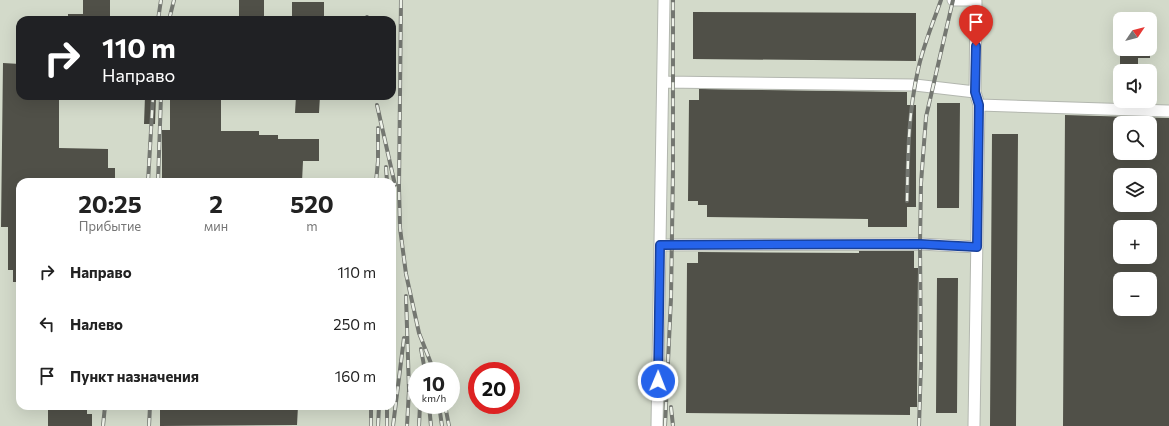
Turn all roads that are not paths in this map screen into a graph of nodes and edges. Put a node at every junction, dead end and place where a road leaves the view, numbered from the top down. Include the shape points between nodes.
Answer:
1 (664, 0) edge
2 (953, 0) edge
3 (976, 0) edge
4 (663, 82) junction
5 (975, 92) junction
6 (979, 105) junction
7 (1168, 111) edge
8 (660, 245) junction
9 (977, 247) junction
10 (657, 426) edge
11 (974, 426) edge

1 - 4 lane
2 - 3 lane
3 - 5 lane
4 - 5 lane via 915,85
4 - 8 lane
5 - 6 lane
6 - 7 lane
6 - 9 lane
8 - 9 lane via 920,244
8 - 10 lane
9 - 11 lane

